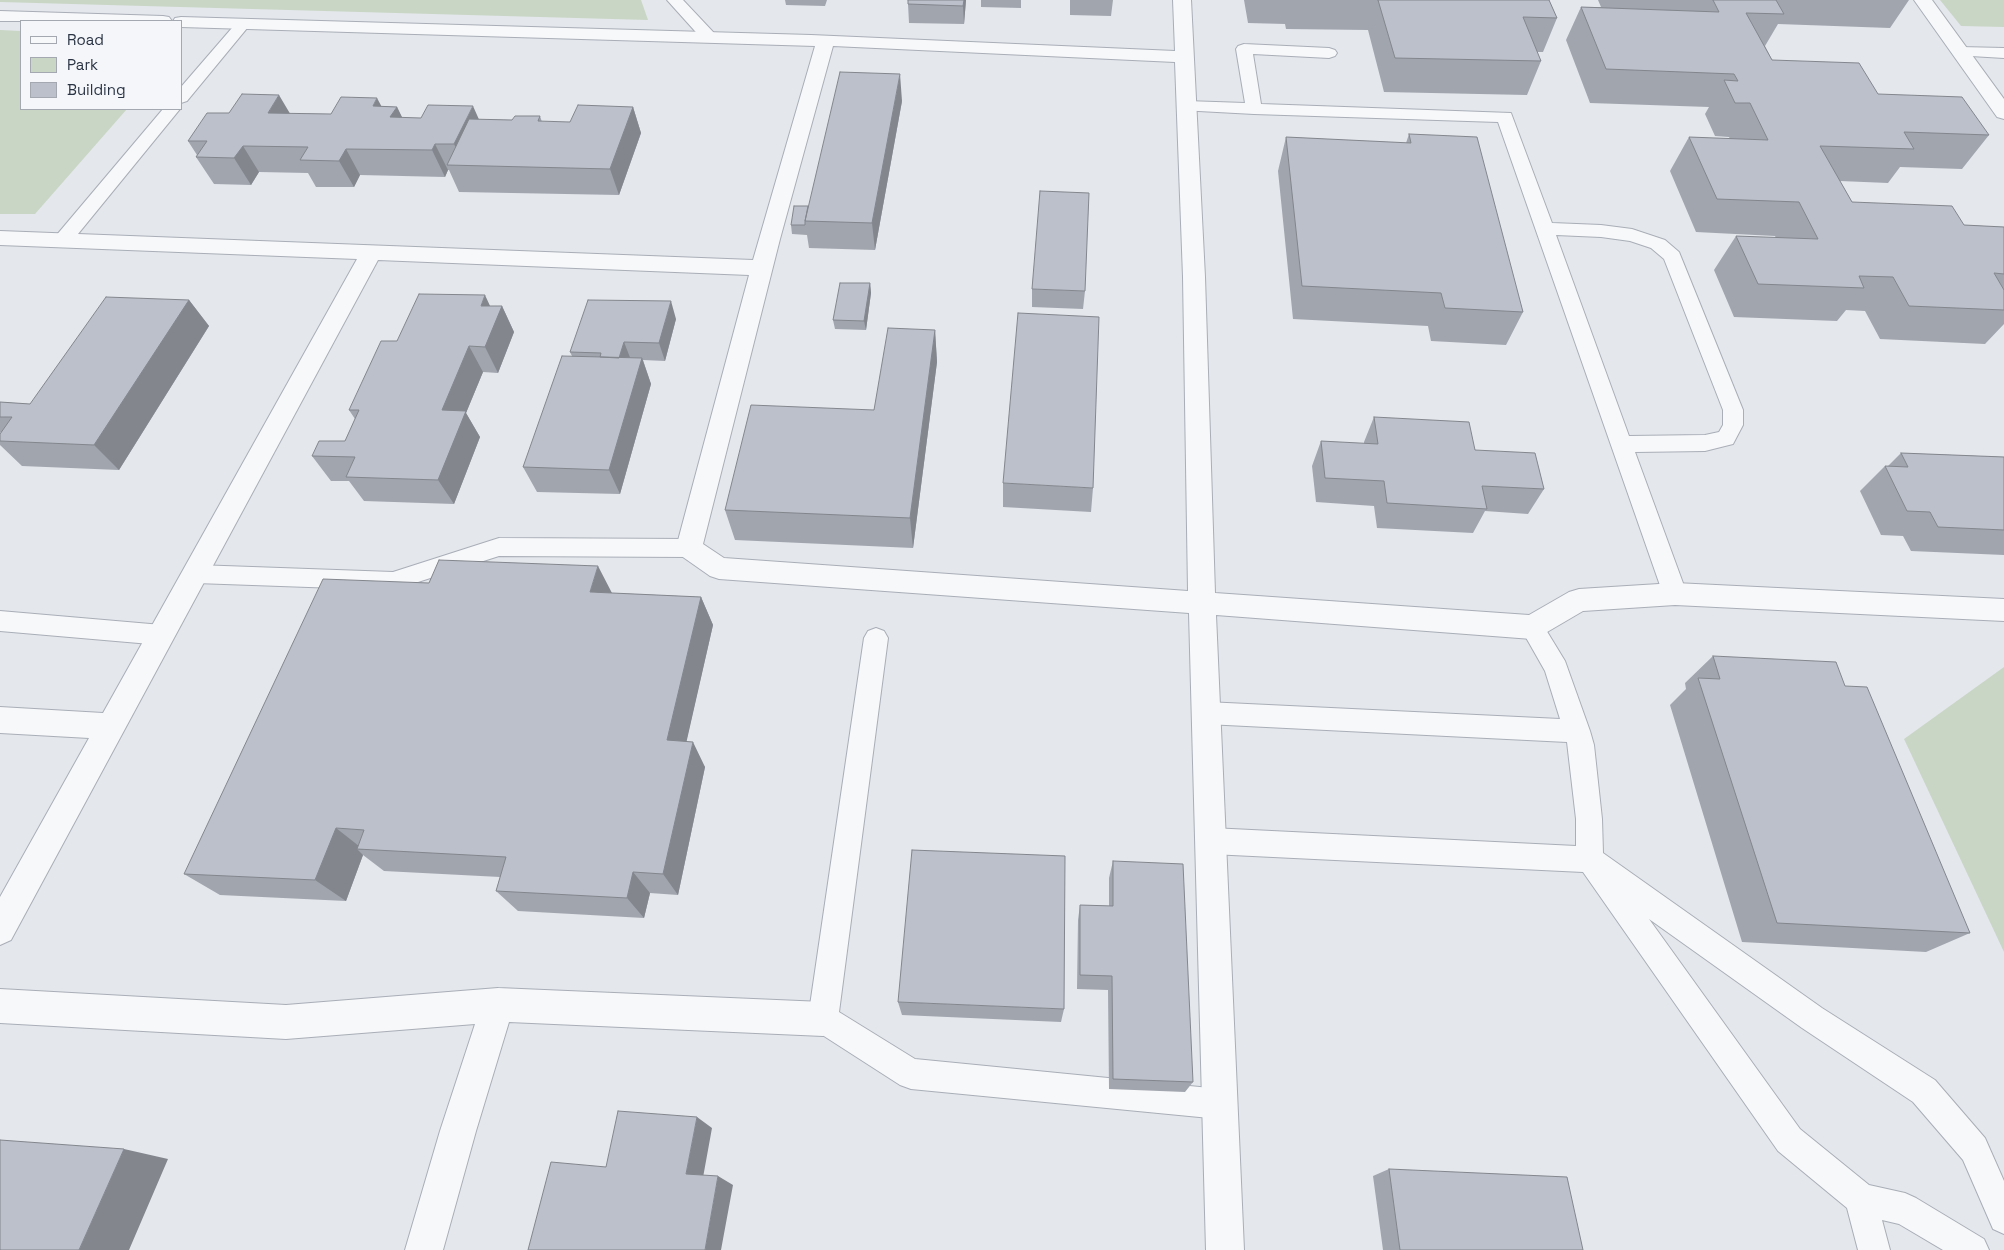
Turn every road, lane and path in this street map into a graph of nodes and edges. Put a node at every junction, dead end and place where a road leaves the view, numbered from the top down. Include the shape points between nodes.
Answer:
1 (675, 0) edge
2 (1182, 0) edge
3 (1923, 0) edge
4 (0, 16) edge
5 (130, 20) edge
6 (182, 22) edge
7 (243, 24) junction
8 (709, 37) junction
9 (825, 41) junction
10 (1960, 52) junction
11 (1329, 53) dead end
12 (2004, 53) edge
13 (1184, 57) junction
14 (182, 97) edge
15 (1186, 106) junction
16 (1254, 109) junction
17 (171, 110) edge
18 (2004, 113) edge
19 (1545, 229) junction
20 (0, 238) edge
21 (62, 240) junction
22 (372, 252) junction
23 (762, 268) junction
24 (1622, 444) junction
25 (689, 548) junction
26 (196, 574) junction
27 (1675, 594) junction
28 (1202, 604) junction
29 (2004, 610) edge
30 (0, 621) edge
31 (1532, 627) junction
32 (162, 635) junction
33 (876, 638) dead end
34 (1206, 713) junction
35 (0, 720) edge
36 (112, 726) junction
37 (1577, 730) junction
38 (1210, 841) junction
39 (1590, 859) junction
40 (0, 929) edge
41 (498, 1005) junction
42 (0, 1006) edge
43 (823, 1019) junction
44 (1220, 1104) junction
45 (1860, 1199) junction
46 (2004, 1218) edge
47 (424, 1250) edge
48 (1225, 1250) edge
49 (1874, 1250) edge
50 (1973, 1250) edge

1 - 8 lane
2 - 13 street
3 - 10 street
4 - 5 street
6 - 7 street
7 - 8 street
7 - 14 lane
8 - 9 street
9 - 13 street
9 - 23 street
10 - 12 lane
10 - 18 street
11 - 16 lane via 1244,48
13 - 15 street
15 - 16 lane
15 - 28 street via 1194,277
16 - 19 lane via 1505,117
17 - 21 lane
19 - 24 lane
19 - 24 lane via 1632,235 1658,244 1672,256 1734,410 1733,425 1726,438 1705,444
20 - 21 street
21 - 22 street
22 - 23 street
22 - 26 street
23 - 25 street
24 - 27 lane
25 - 26 lane via 499,547 393,581
25 - 28 street via 719,568
26 - 32 street
27 - 29 street
27 - 31 street via 1579,600
28 - 31 street
28 - 34 street
30 - 32 lane
31 - 37 lane via 1556,668
32 - 36 street
33 - 43 lane
34 - 37 lane
34 - 38 street
35 - 36 street
36 - 40 street
37 - 39 lane via 1589,819
38 - 39 lane
38 - 44 street
39 - 45 lane via 1789,1140
39 - 46 lane via 1714,950 1924,1091 1974,1149
41 - 42 street via 286,1022
41 - 43 street
41 - 47 street
43 - 44 lane via 911,1074
44 - 48 street
45 - 49 lane
45 - 50 lane via 1905,1208

